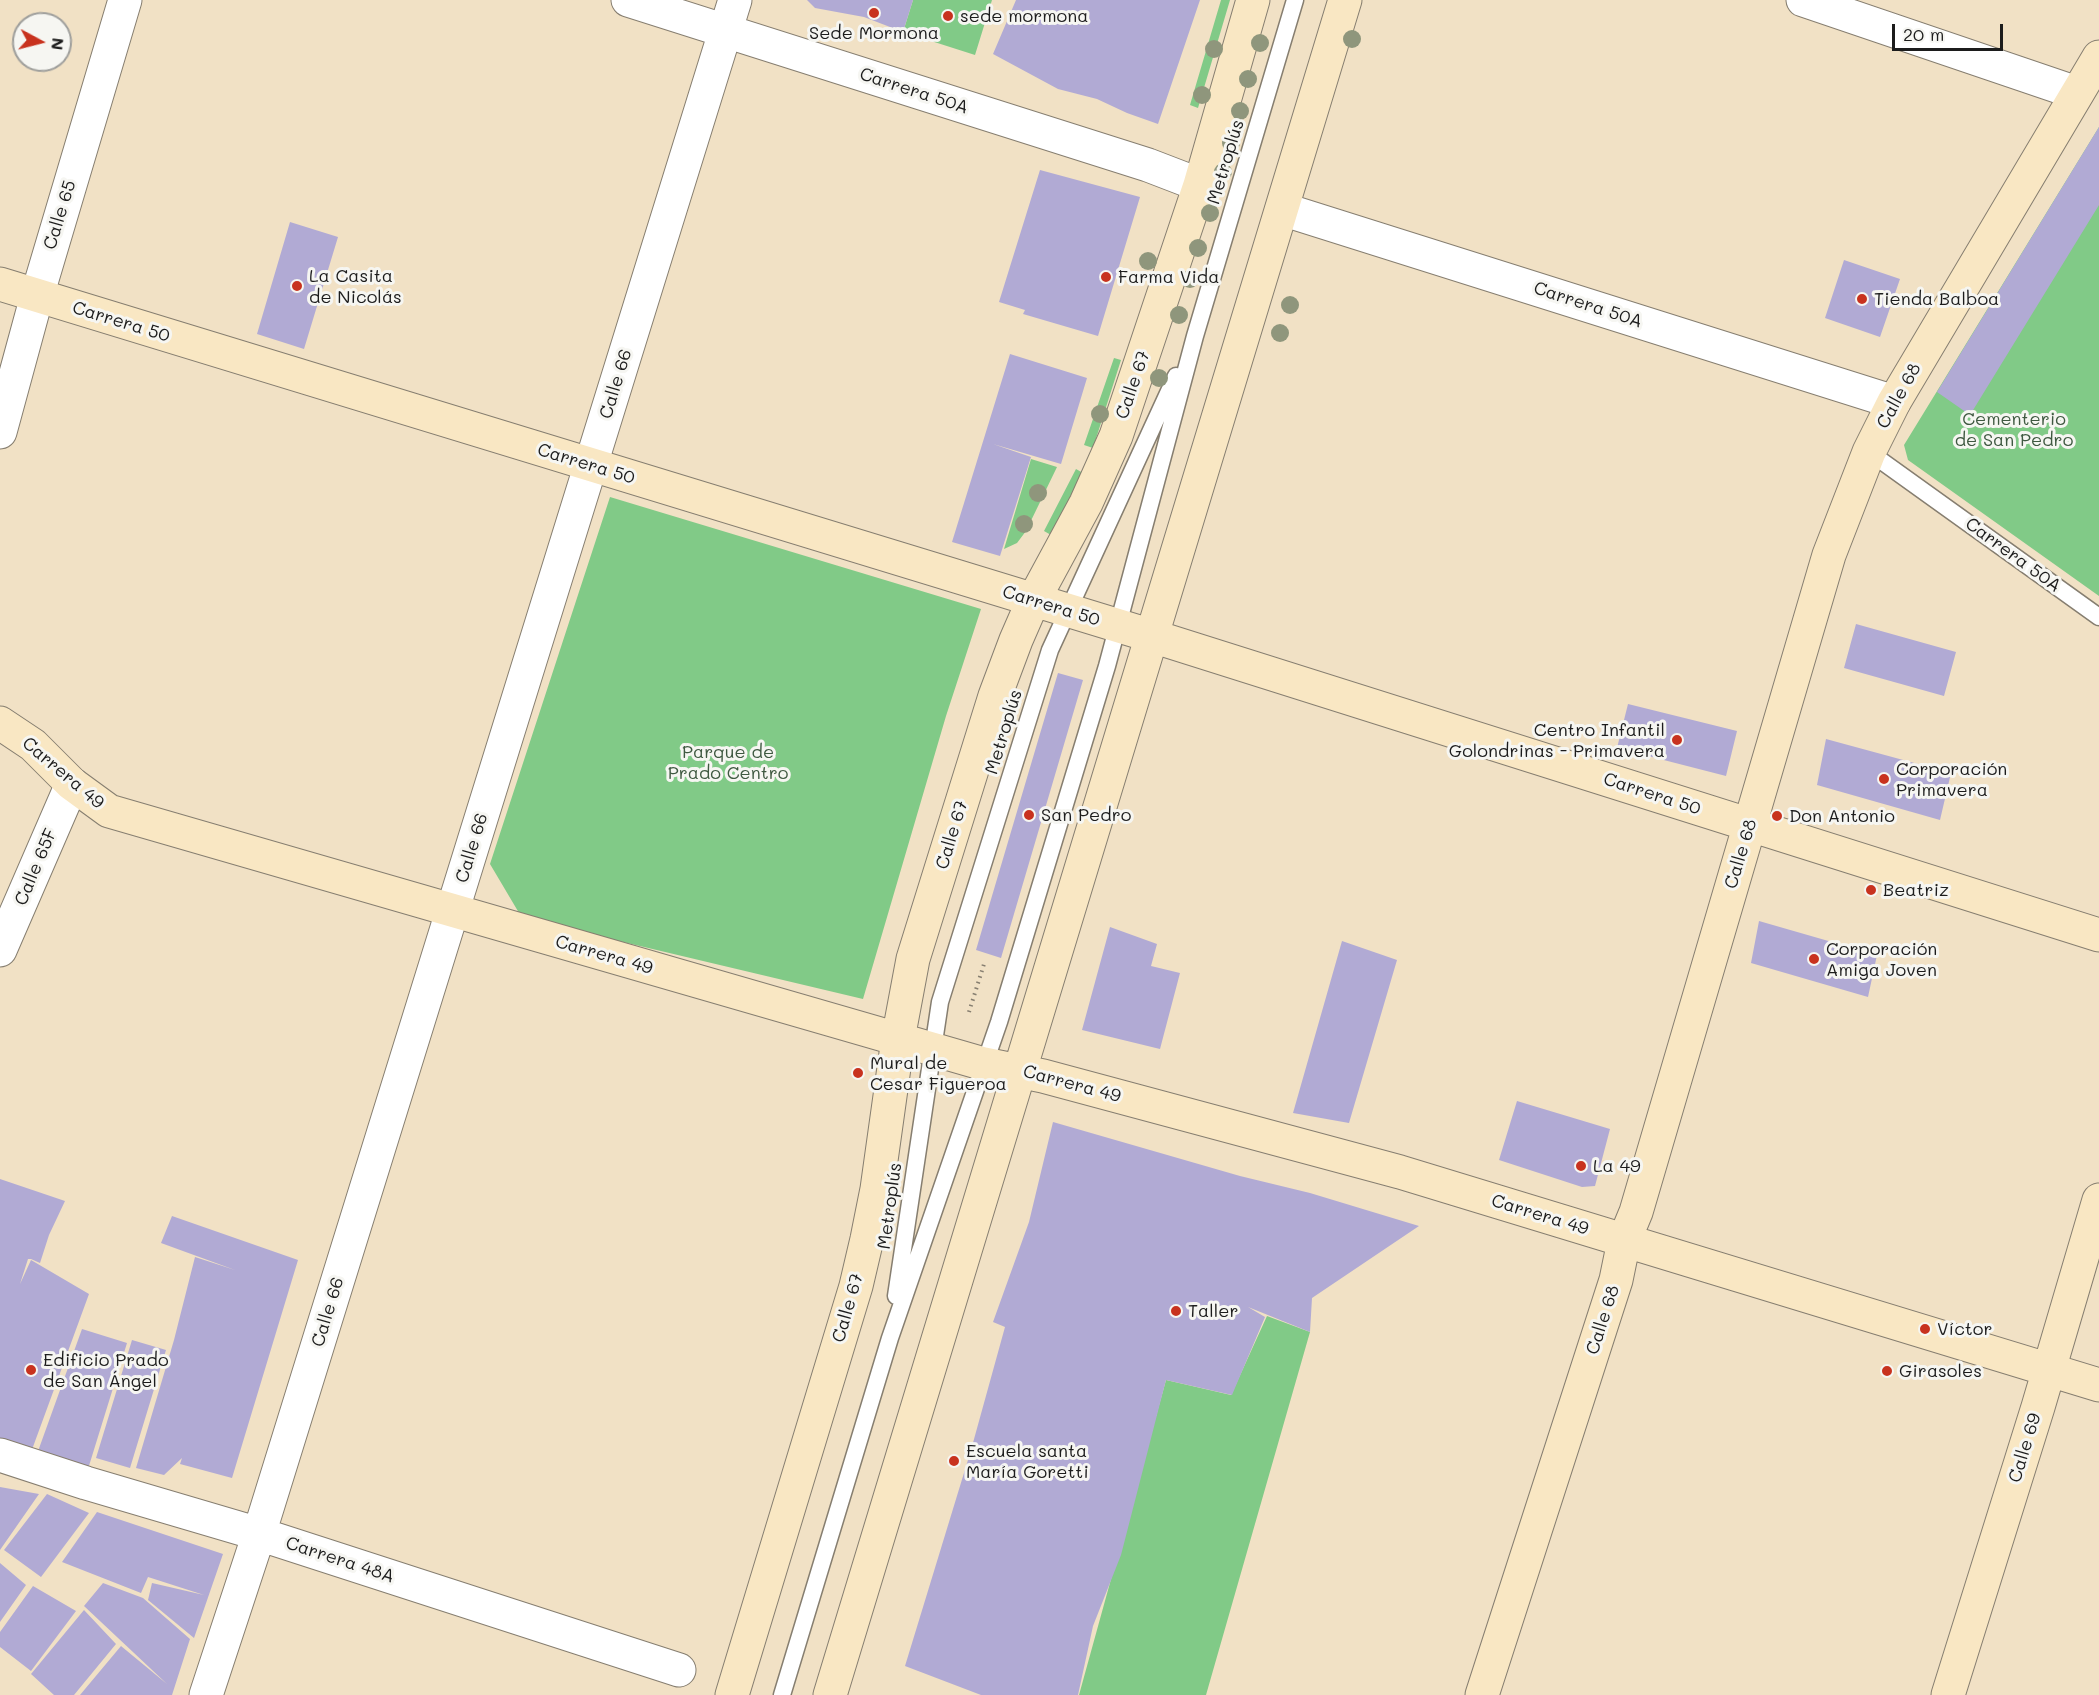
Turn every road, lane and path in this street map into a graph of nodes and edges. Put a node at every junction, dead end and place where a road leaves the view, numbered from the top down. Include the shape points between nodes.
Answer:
1 (125, 0) edge
2 (628, 0) edge
3 (735, 0) edge
4 (1253, 0) edge
5 (1295, 0) edge
6 (1345, 0) edge
7 (1803, 0) edge
8 (725, 31) junction
9 (2099, 57) edge
10 (2077, 93) junction
11 (1200, 185) junction
12 (1282, 209) junction
13 (0, 284) edge
14 (37, 296) junction
15 (1195, 336) junction
16 (1894, 402) junction
17 (0, 432) edge
18 (1869, 452) junction
19 (591, 466) junction
20 (1033, 601) junction
21 (1068, 611) junction
22 (2099, 617) edge
23 (1118, 626) junction
24 (1152, 636) junction
25 (0, 723) edge
26 (72, 784) junction
27 (1749, 825) junction
28 (452, 912) junction
29 (2099, 936) edge
30 (0, 950) edge
31 (987, 954) dead end
32 (969, 1012) dead end
33 (898, 1039) junction
34 (933, 1049) junction
35 (984, 1064) junction
36 (1020, 1070) junction
37 (2099, 1200) edge
38 (1624, 1241) junction
39 (890, 1338) junction
40 (2048, 1369) junction
41 (2099, 1385) edge
42 (0, 1455) edge
43 (259, 1534) junction
44 (679, 1670) dead end
45 (206, 1695) edge
46 (732, 1695) edge
47 (782, 1695) edge
48 (830, 1695) edge
49 (1482, 1695) edge
50 (1948, 1695) edge

1 - 14 street, Calle 65
2 - 8 street, Carrera 50A
3 - 8 street, Calle 66
4 - 11 street, Calle 67
5 - 15 lane, Metroplús
6 - 12 street
7 - 10 street
8 - 11 street, Carrera 50A
8 - 19 street, Calle 66
9 - 10 street, Calle 68
10 - 16 street, Calle 68
11 - 20 street, Calle 67 via 1116,436
12 - 16 street, Carrera 50A
12 - 24 street
13 - 14 street, Carrera 50
14 - 17 street, Calle 65
14 - 19 street, Carrera 50
15 - 21 lane, Metroplús
15 - 23 lane, Metroplús
16 - 18 street, Calle 68
18 - 22 lane, Carrera 50A
18 - 27 street, Calle 68 via 1829,555
19 - 20 street, Carrera 50
19 - 28 street, Calle 66
20 - 21 street, Carrera 50
20 - 33 street, Calle 67 via 995,696 920,936 909,973
21 - 23 street, Carrera 50
21 - 34 lane, Metroplús via 1050,650 940,1002
23 - 24 street, Carrera 50
23 - 35 lane, Metroplús
24 - 27 street, Carrera 50
24 - 36 street
25 - 26 street, Carrera 49 via 33,745
26 - 28 street, Carrera 49 via 109,811
26 - 30 street, Calle 65F
27 - 29 street, Carrera 50
27 - 38 street, Calle 68 via 1636,1212
28 - 33 street, Carrera 49
28 - 43 street, Calle 66
31 - 32 path
33 - 34 street, Carrera 49
33 - 46 street, Calle 67 via 867,1239
34 - 35 street, Carrera 49
34 - 39 lane, Metroplús
35 - 36 street, Carrera 49
35 - 39 lane, Metroplús
36 - 38 street, Carrera 49 via 1400,1172
36 - 48 street
37 - 40 street, Calle 69
38 - 40 street, Carrera 49
38 - 49 street, Calle 68 via 1616,1280
39 - 47 lane, Metroplús
40 - 41 street, Carrera 49
40 - 50 street, Calle 69
42 - 43 street, Carrera 48A
43 - 44 street, Carrera 48A
43 - 45 street, Calle 66

